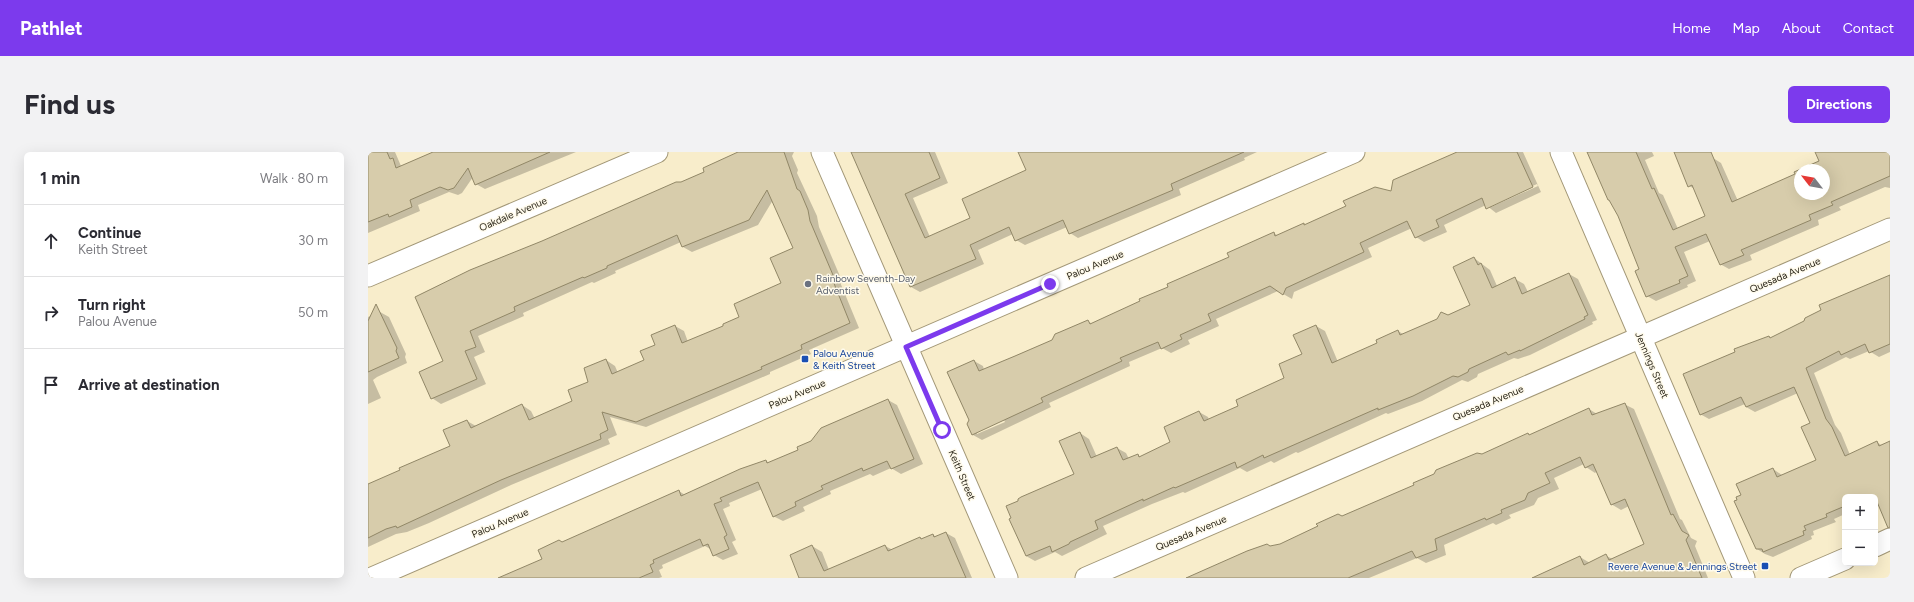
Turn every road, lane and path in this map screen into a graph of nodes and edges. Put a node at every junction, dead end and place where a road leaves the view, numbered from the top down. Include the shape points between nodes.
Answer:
1 (657, 152) edge
2 (822, 152) edge
3 (1354, 152) edge
4 (1561, 152) edge
5 (1890, 229) edge
6 (368, 276) edge
7 (1640, 338) junction
8 (906, 347) junction
9 (1890, 539) edge
10 (1878, 545) edge
11 (1842, 560) edge
12 (372, 578) edge
13 (1007, 578) edge
14 (1086, 578) edge
15 (1744, 578) edge
16 (1801, 578) edge

1 - 6 street, Oakdale Avenue
2 - 8 street, Keith Street
3 - 8 street, Palou Avenue
4 - 7 street, Jennings Street
5 - 7 street, Quesada Avenue
7 - 14 street, Quesada Avenue
7 - 15 street, Jennings Street
8 - 12 street, Palou Avenue
8 - 13 street, Keith Street
9 - 10 street
11 - 16 street

